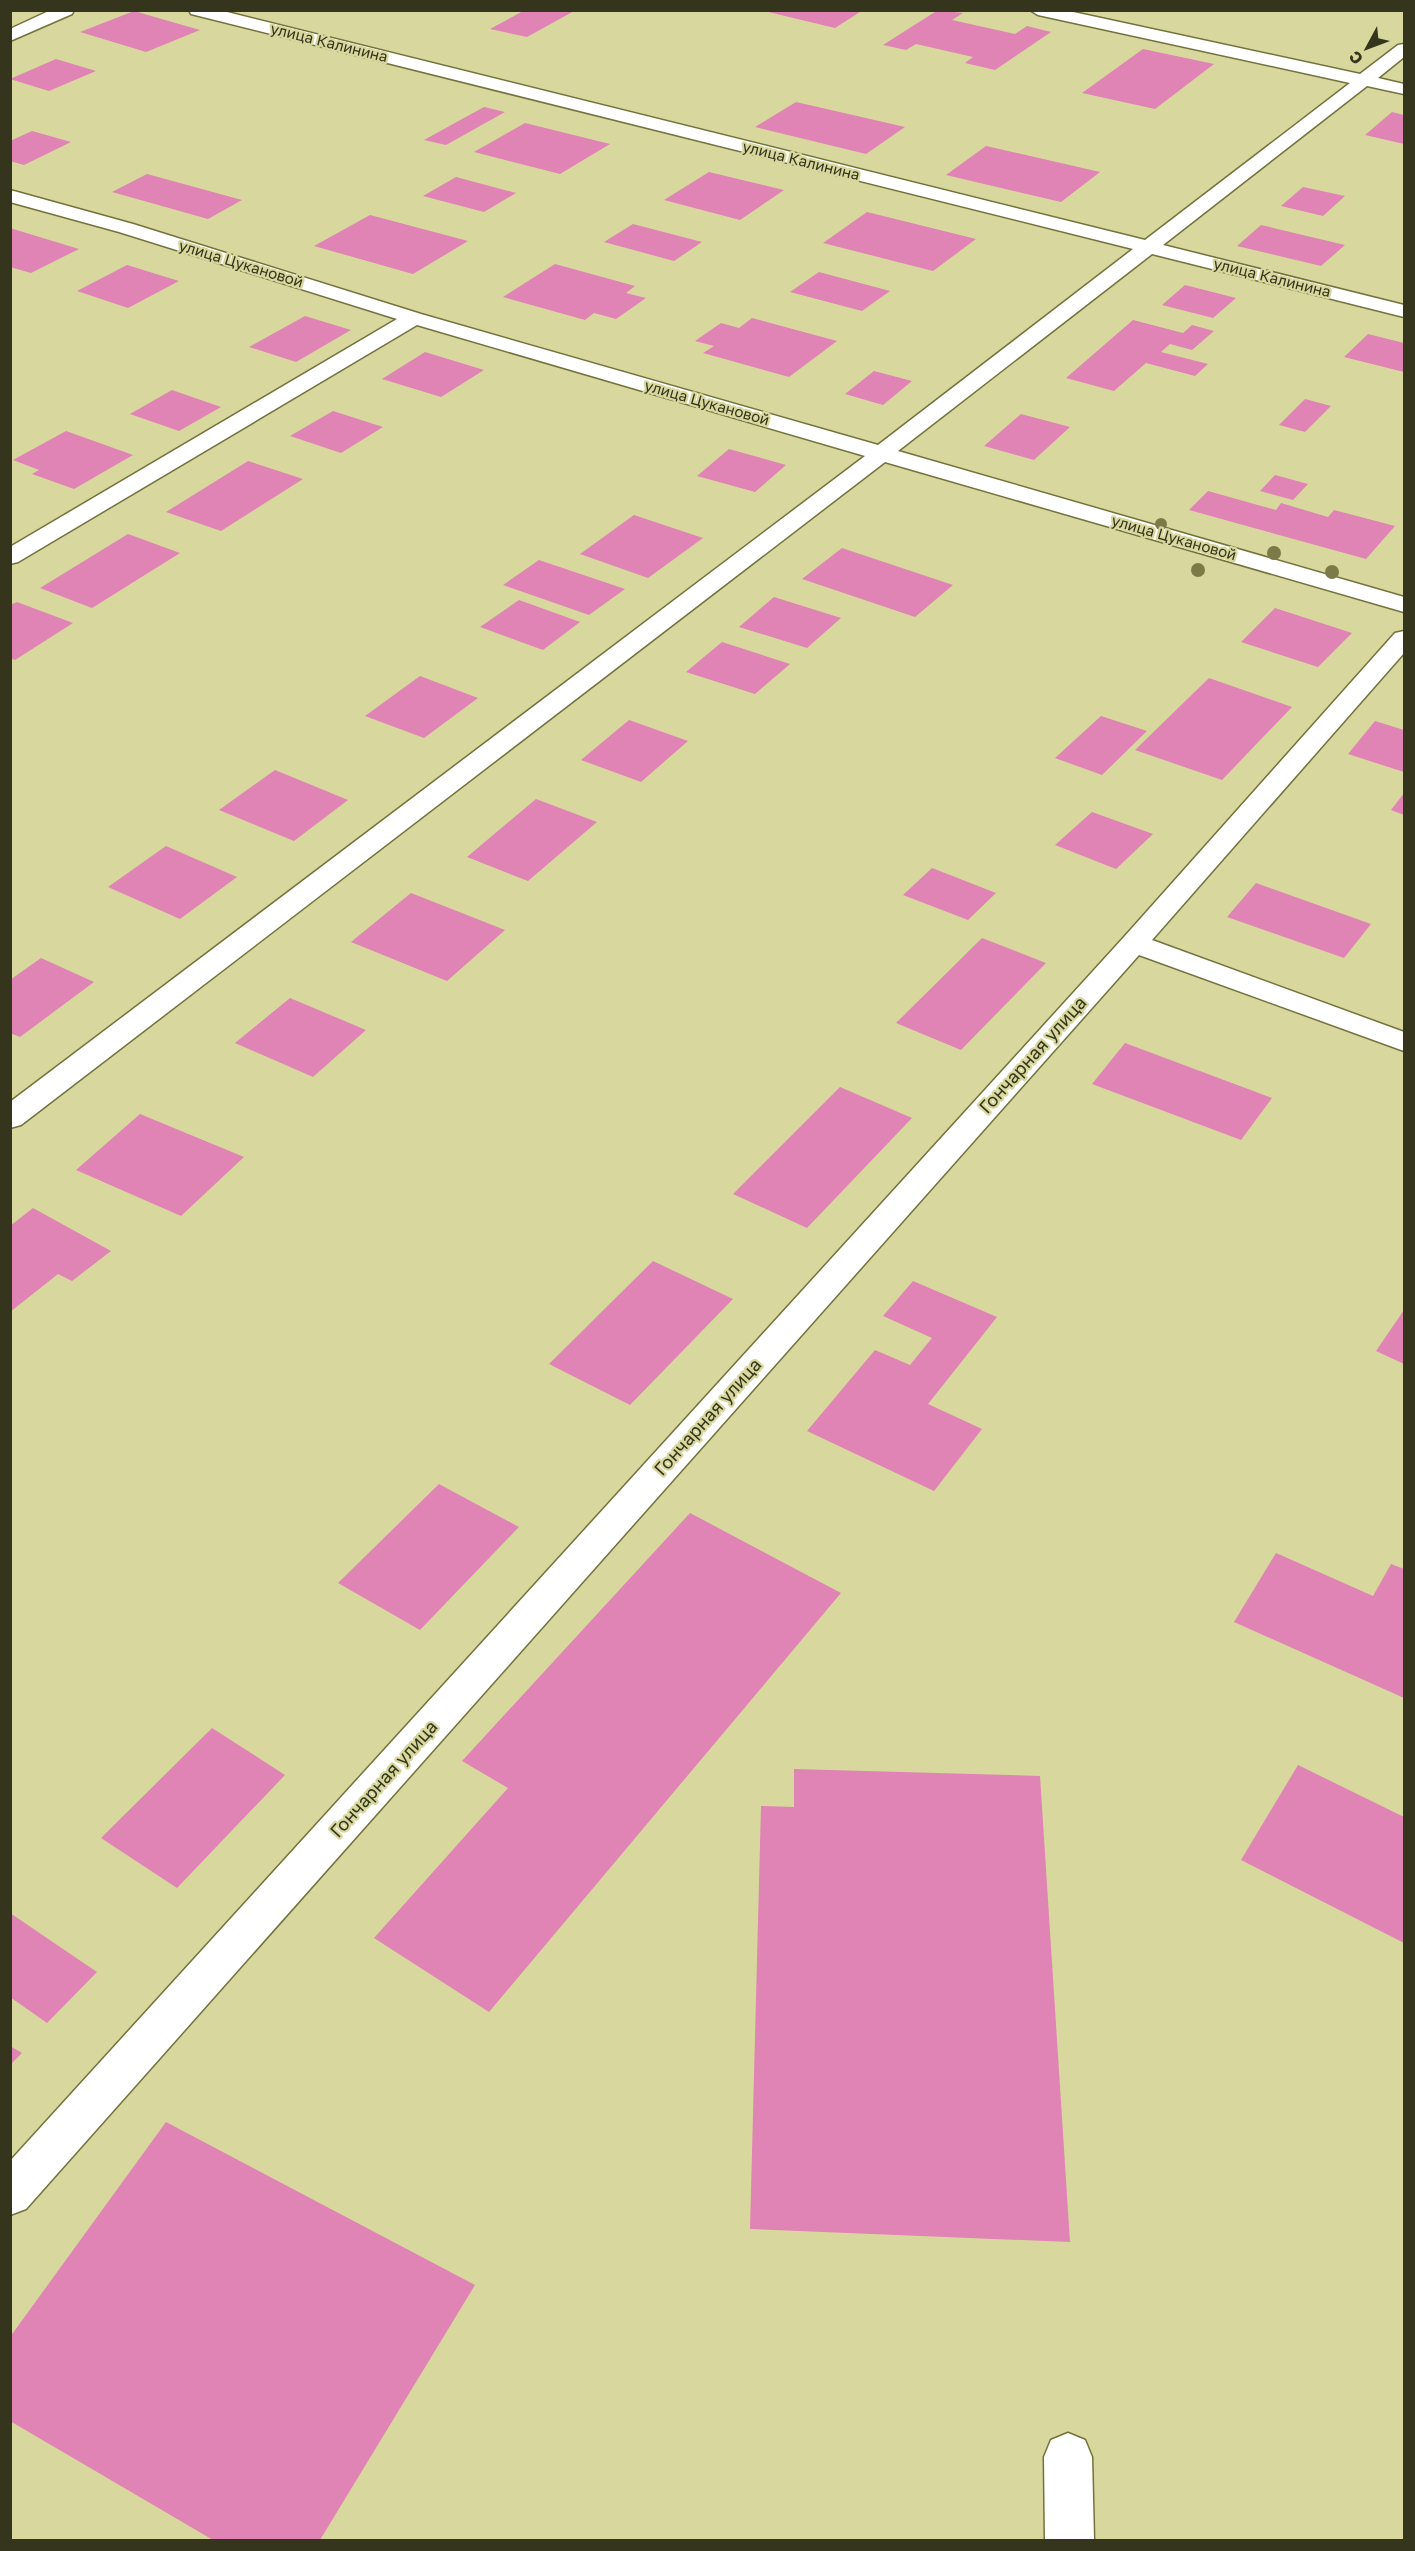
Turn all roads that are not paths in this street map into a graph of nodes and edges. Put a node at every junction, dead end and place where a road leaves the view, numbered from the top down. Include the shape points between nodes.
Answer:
1 (66, 10) edge
2 (197, 10) edge
3 (1038, 10) edge
4 (10, 36) edge
5 (1404, 49) edge
6 (1364, 80) junction
7 (1404, 89) edge
8 (10, 196) edge
9 (1148, 247) junction
10 (1404, 311) edge
11 (414, 318) junction
12 (881, 454) junction
13 (10, 556) edge
14 (1404, 605) edge
15 (1404, 638) edge
16 (1134, 943) junction
17 (1404, 1042) edge
18 (10, 1118) edge
19 (10, 2194) edge
20 (1068, 2457) dead end
21 (1070, 2541) edge

1 - 4 street
2 - 9 street, улица Калинина
3 - 6 street
5 - 6 street
6 - 7 street
6 - 9 street
8 - 11 street, улица Цукановой
9 - 10 street, улица Калинина
9 - 12 street
11 - 12 street, улица Цукановой
11 - 13 street
12 - 14 street, улица Цукановой
12 - 18 street
15 - 16 street, Гончарная улица
16 - 17 street
16 - 19 street, Гончарная улица
20 - 21 street

